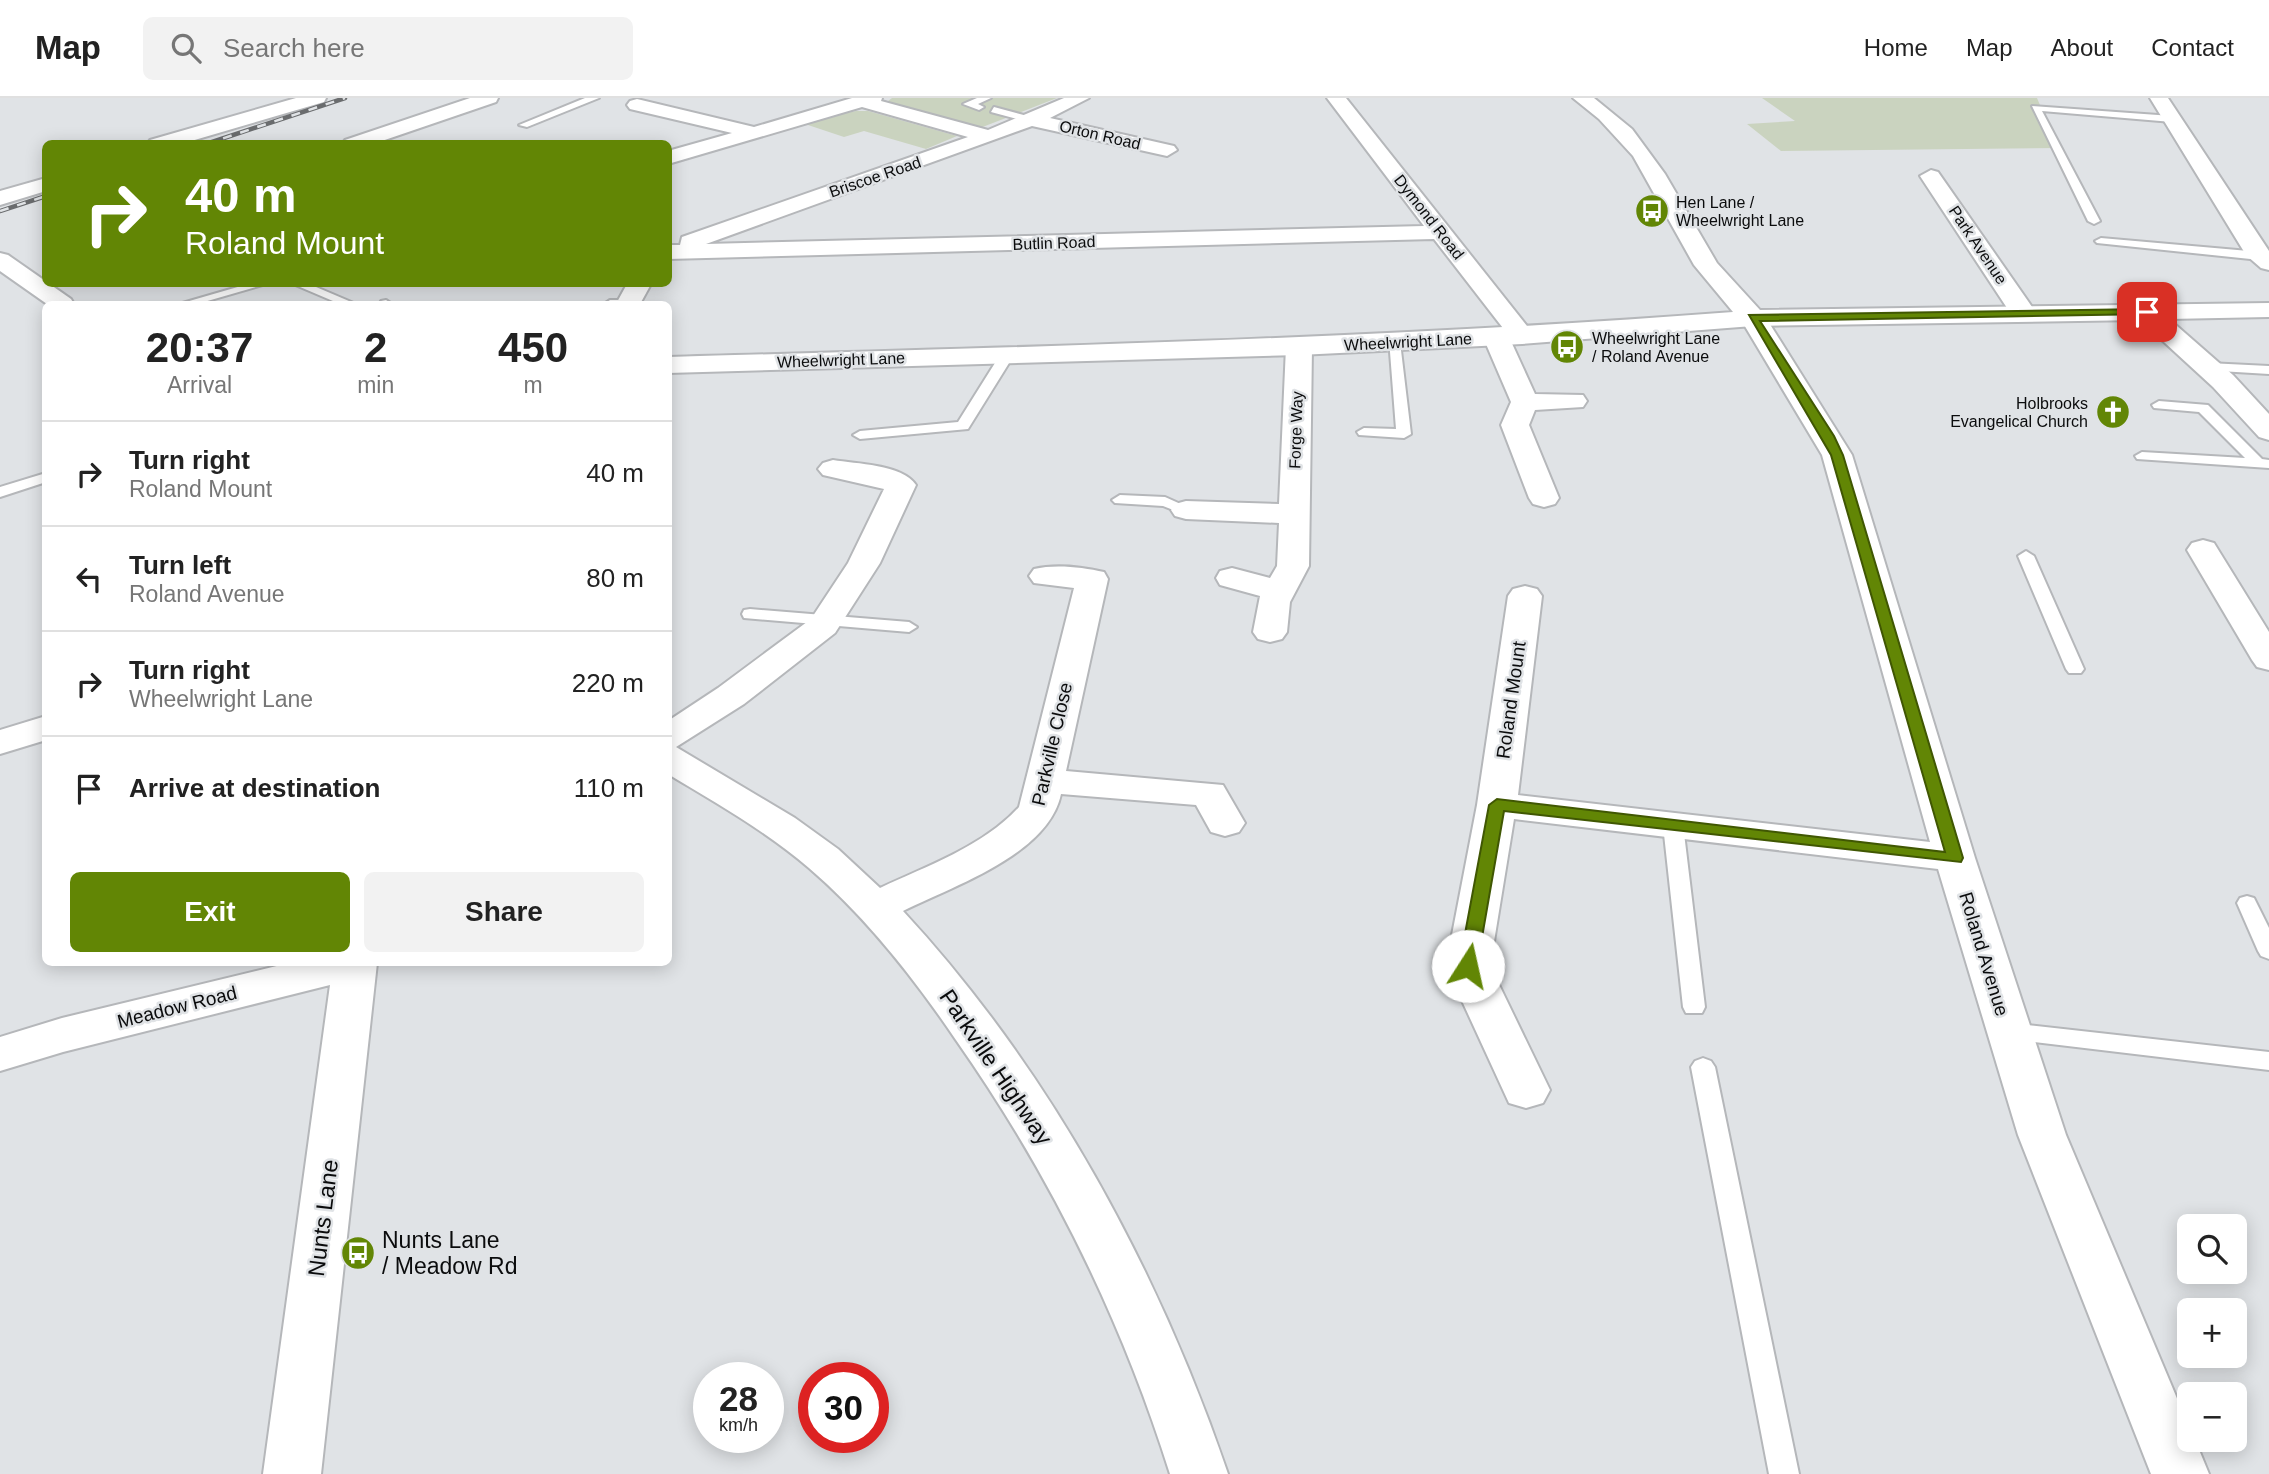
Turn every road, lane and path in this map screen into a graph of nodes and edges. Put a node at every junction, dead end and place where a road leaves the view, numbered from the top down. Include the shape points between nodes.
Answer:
1 (319, 98) edge
2 (489, 98) edge
3 (594, 98) edge
4 (986, 98) edge
5 (1080, 98) edge
6 (1336, 98) edge
7 (1582, 98) edge
8 (2159, 98) edge
9 (695, 100) dead end
10 (868, 100) edge
11 (2033, 103) edge
12 (637, 105) dead end
13 (979, 107) dead end
14 (994, 110) dead end
15 (664, 112) junction
16 (2172, 119) junction
17 (1032, 120) junction
18 (524, 125) dead end
19 (750, 132) junction
20 (989, 137) junction
21 (171, 140) edge
22 (188, 140) edge
23 (364, 140) edge
24 (1167, 150) dead end
25 (672, 157) edge
26 (42, 175) edge
27 (1931, 176) dead end
28 (42, 185) edge
29 (0, 187) edge
30 (0, 198) edge
31 (2094, 221) dead end
32 (1440, 232) junction
33 (2101, 241) dead end
34 (672, 251) edge
35 (672, 252) edge
36 (2265, 260) edge
37 (4, 268) edge
38 (249, 287) edge
39 (307, 287) edge
40 (57, 301) edge
41 (196, 301) edge
42 (342, 301) edge
43 (2269, 310) edge
44 (2147, 312) junction
45 (2024, 314) junction
46 (1753, 318) junction
47 (1509, 337) junction
48 (1395, 342) junction
49 (1299, 347) junction
50 (1007, 355) junction
51 (672, 365) edge
52 (2208, 367) junction
53 (2269, 370) edge
54 (1573, 401) dead end
55 (1525, 402) junction
56 (2159, 405) dead end
57 (2266, 425) edge
58 (1364, 432) dead end
59 (860, 435) dead end
60 (2142, 456) dead end
61 (2263, 463) edge
62 (833, 469) dead end
63 (42, 478) edge
64 (0, 492) edge
65 (1544, 498) dead end
66 (1120, 500) dead end
67 (1186, 510) joint
68 (1295, 514) junction
69 (2203, 550) dead end
70 (2026, 556) dead end
71 (1045, 576) dead end
72 (1232, 578) dead end
73 (1279, 591) junction
74 (1525, 596) dead end
75 (750, 614) dead end
76 (827, 620) junction
77 (909, 627) dead end
78 (1270, 632) dead end
79 (2269, 660) edge
80 (2075, 669) dead end
81 (42, 728) edge
82 (672, 735) edge
83 (0, 743) edge
84 (672, 760) edge
85 (1044, 781) junction
86 (1497, 805) junction
87 (1225, 823) dead end
88 (1673, 825) junction
89 (1955, 858) junction
90 (2247, 903) dead end
91 (875, 907) junction
92 (2269, 951) edge
93 (343, 966) edge
94 (355, 966) edge
95 (1694, 1007) dead end
96 (2008, 1030) junction
97 (0, 1054) edge
98 (2269, 1061) edge
99 (1703, 1067) dead end
100 (1527, 1090) dead end
101 (292, 1474) edge
102 (1199, 1474) edge
103 (1784, 1474) edge
104 (2180, 1474) edge

1 - 21 street
1 - 22 street
2 - 23 street
3 - 18 lane
4 - 13 lane via 968,104
5 - 17 street, Briscoe Road
6 - 32 street, Dymond Road
7 - 46 street, Roland Avenue via 1630,135 1705,263
8 - 16 street
9 - 15 street
10 - 19 street
10 - 20 street
11 - 16 lane
11 - 31 lane
12 - 15 street
14 - 17 lane
15 - 19 street
16 - 36 street
17 - 20 street, Briscoe Road
17 - 24 street, Orton Road
19 - 25 street
20 - 34 street, Briscoe Road
26 - 29 street
27 - 45 street, Park Avenue
28 - 30 street
32 - 35 street, Butlin Road
32 - 47 street, Dymond Road
33 - 36 lane
37 - 40 street
38 - 41 lane
39 - 42 lane
43 - 44 street, Wheelwright Lane
44 - 45 street, Wheelwright Lane
44 - 52 street
45 - 46 street, Wheelwright Lane
46 - 47 street, Wheelwright Lane
46 - 89 street, Roland Avenue via 1837,455
47 - 48 street, Wheelwright Lane
47 - 55 street, Dymond Road
48 - 49 street, Wheelwright Lane
48 - 58 lane via 1405,434
49 - 50 street, Wheelwright Lane
49 - 68 street, Forge Way
50 - 51 street, Wheelwright Lane
50 - 59 lane via 963,426
52 - 53 lane
52 - 57 street
54 - 55 street
55 - 65 street via 1515,425
56 - 61 lane via 2203,408
60 - 61 lane
62 - 76 street via 901,485 864,563
63 - 64 lane
66 - 67 lane via 1165,502
67 - 68 street
68 - 73 street, Forge Way via 1293,566
69 - 79 street
70 - 80 lane
71 - 85 street, Parkville Close via 1092,579
72 - 73 street
73 - 78 street, Forge Way
74 - 86 street, Roland Mount
75 - 76 lane
76 - 77 lane
76 - 82 street via 732,696
81 - 83 street
84 - 91 street, Parkville Highway via 799,839
85 - 87 street via 1209,794
85 - 91 street, Parkville Close via 1038,810 1028,825 1006,841
86 - 88 street
86 - 100 street, Roland Mount via 1468,966
88 - 89 street
88 - 95 lane
89 - 96 street, Roland Avenue
90 - 92 lane
91 - 102 street, Parkville Highway via 958,1008 1034,1115 1113,1257 1182,1419
93 - 97 street, Meadow Road
94 - 101 street, Nunts Lane
96 - 98 lane
96 - 104 street, Roland Avenue via 2042,1135
99 - 103 lane

